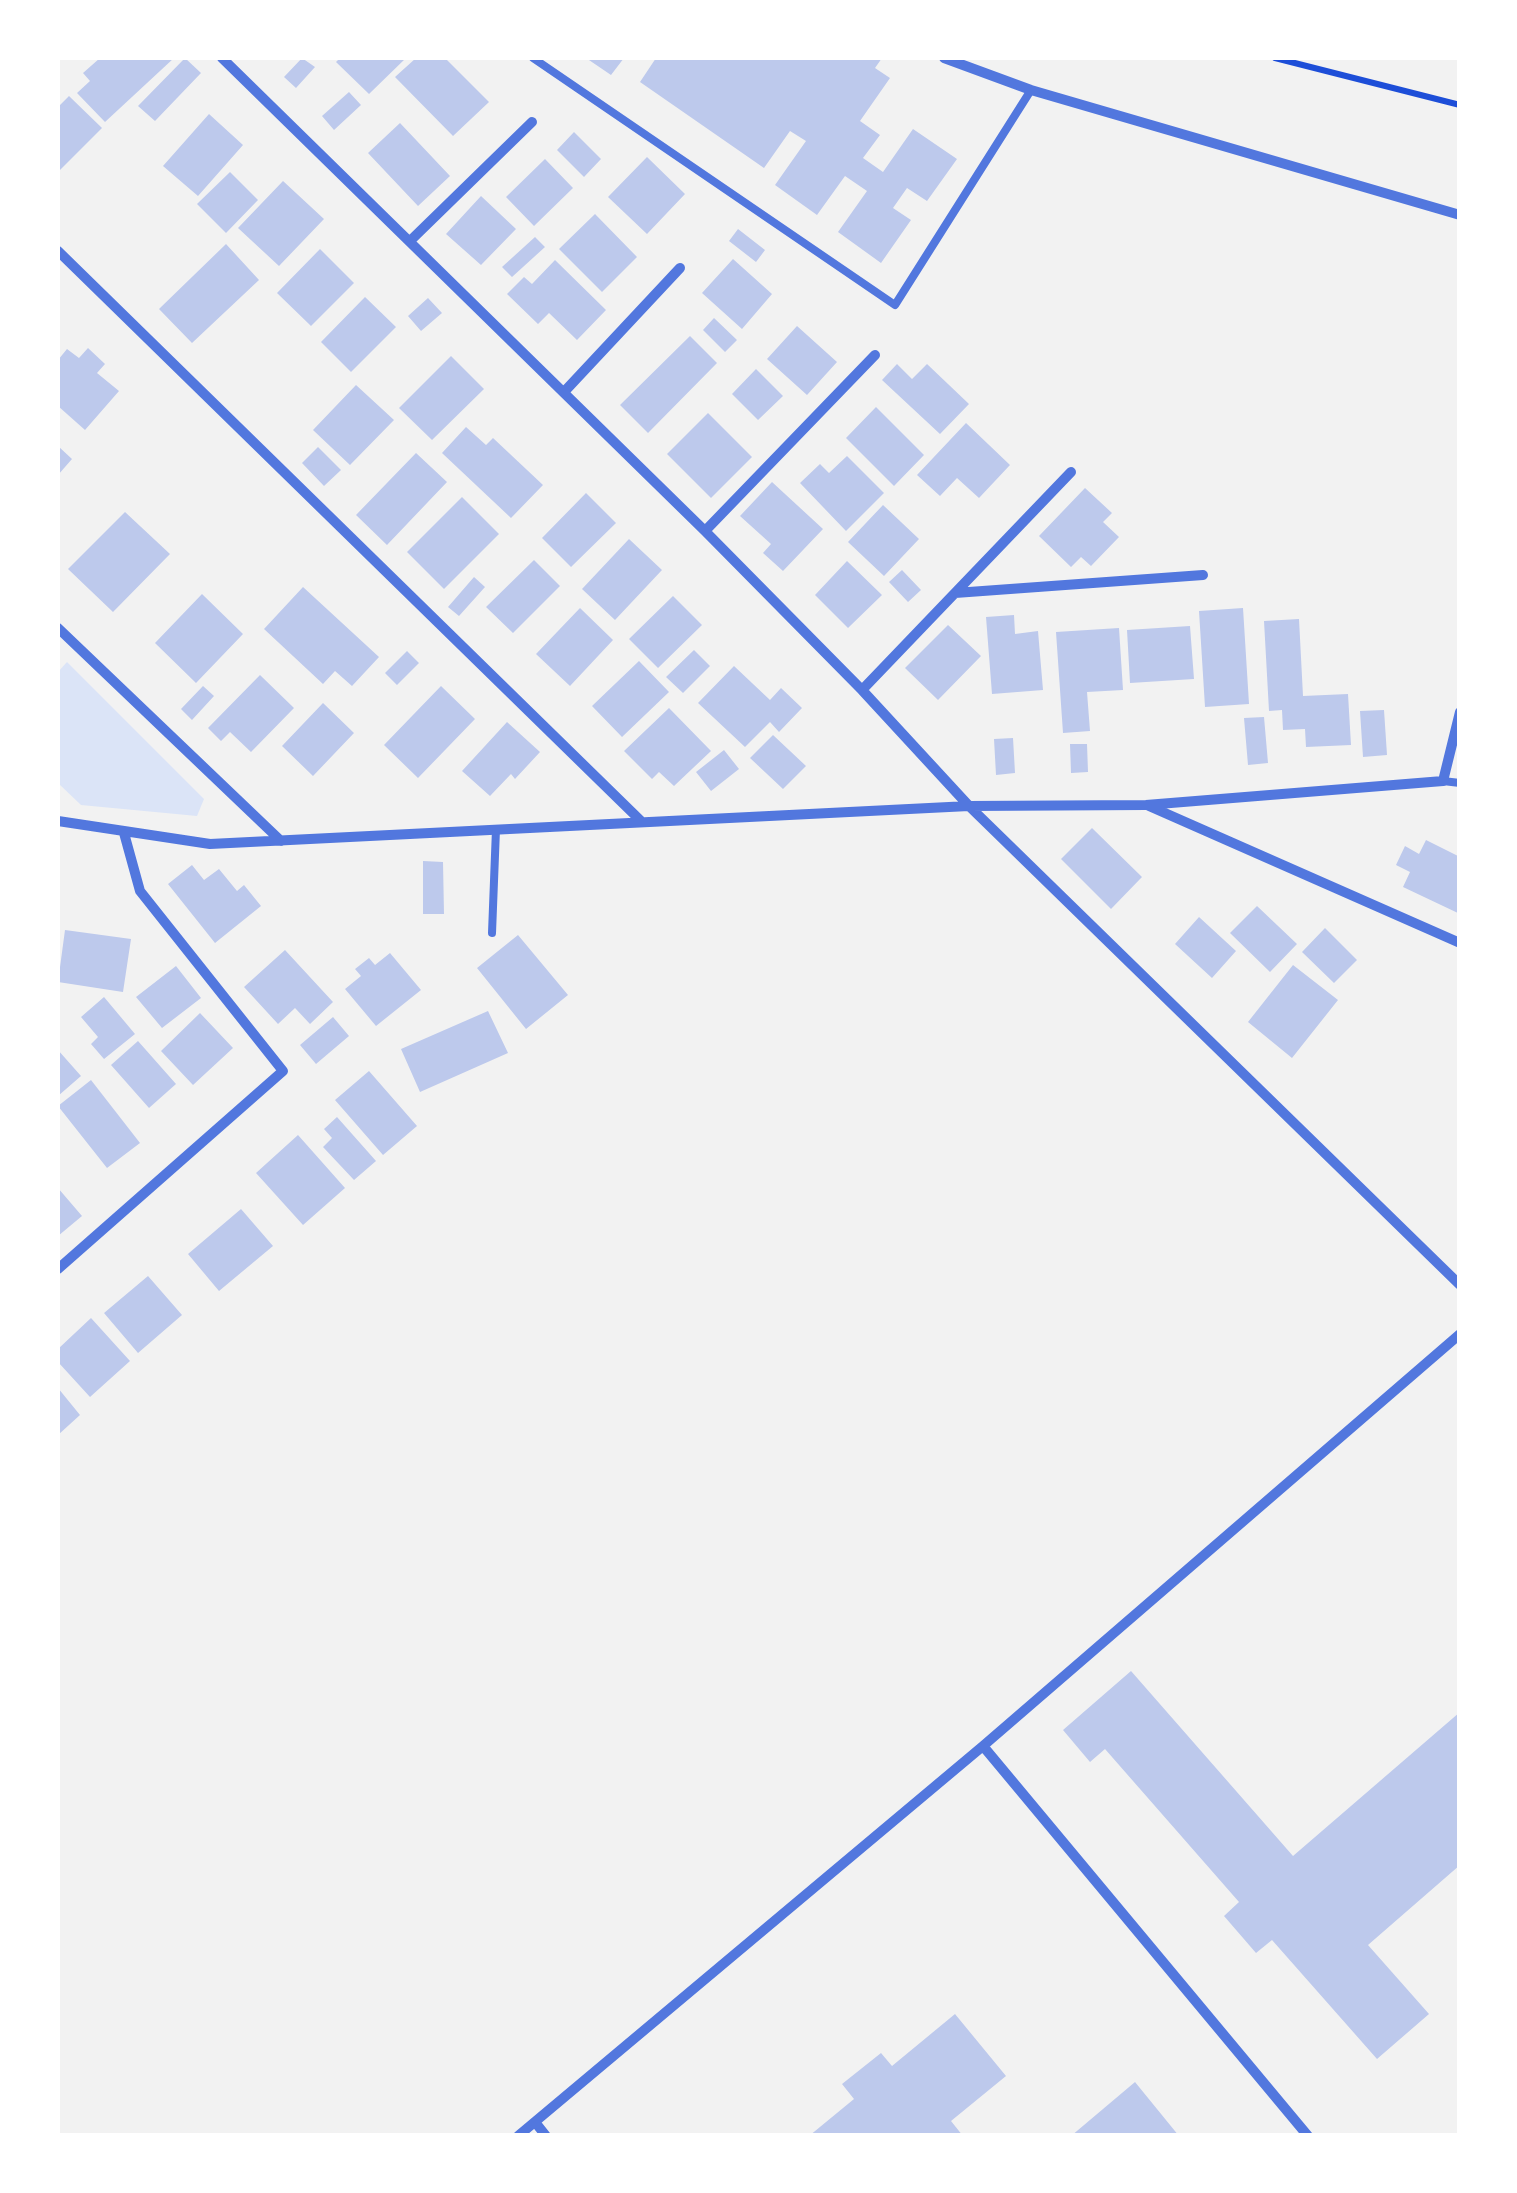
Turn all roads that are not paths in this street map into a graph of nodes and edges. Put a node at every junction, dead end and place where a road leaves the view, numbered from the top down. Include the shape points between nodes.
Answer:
1 (222, 58) edge
2 (534, 58) edge
3 (944, 58) edge
4 (1031, 90) junction
5 (532, 122) dead end
6 (1460, 215) edge
7 (410, 242) junction
8 (58, 251) edge
9 (680, 268) dead end
10 (875, 355) dead end
11 (564, 392) junction
12 (1071, 472) dead end
13 (705, 531) junction
14 (1203, 575) dead end
15 (954, 593) junction
16 (58, 628) edge
17 (862, 690) junction
18 (1460, 712) edge
19 (1443, 780) junction
20 (1460, 784) edge
21 (1146, 805) junction
22 (969, 806) junction
23 (58, 821) edge
24 (642, 822) junction
25 (496, 829) junction
26 (124, 833) junction
27 (281, 841) junction
28 (492, 932) dead end
29 (1460, 943) edge
30 (58, 1269) edge
31 (1460, 1285) edge
32 (1460, 1334) edge
33 (982, 1746) junction
34 (535, 2122) junction
35 (518, 2136) edge
36 (546, 2136) edge
37 (1308, 2136) edge

1 - 7 street
2 - 4 lane via 895,305
3 - 4 street
4 - 6 street
5 - 7 street
7 - 11 street
8 - 24 street
9 - 11 street
10 - 13 street
11 - 13 street
12 - 15 street
13 - 17 street
14 - 15 street
15 - 17 street
16 - 27 street
17 - 22 street
18 - 19 street
19 - 20 lane
19 - 21 street
21 - 22 street
21 - 29 street
22 - 24 street
22 - 31 street
23 - 26 street
24 - 25 street
25 - 27 street
25 - 28 lane
26 - 27 street via 210,844
26 - 30 street via 140,891 283,1071
32 - 33 street
33 - 34 street
33 - 37 street
34 - 35 street
34 - 36 street

